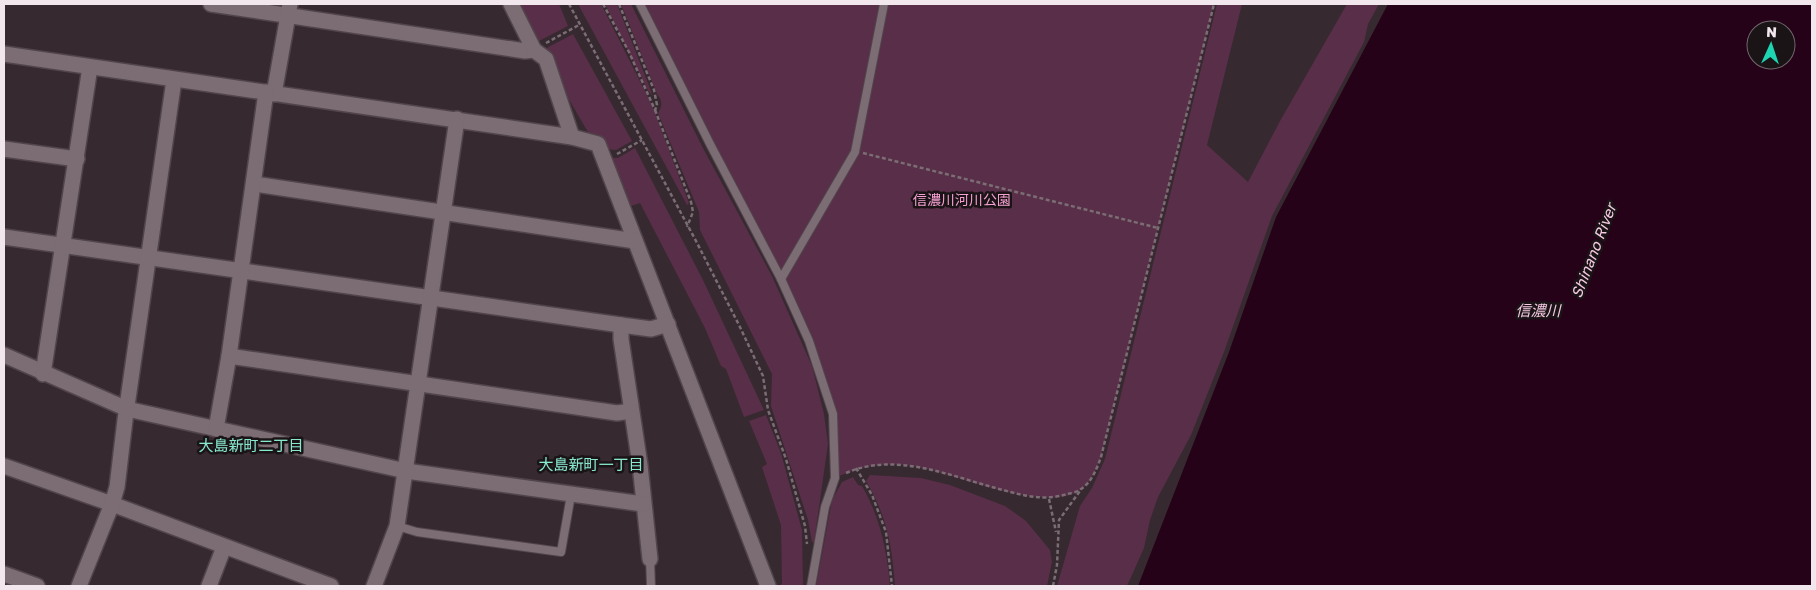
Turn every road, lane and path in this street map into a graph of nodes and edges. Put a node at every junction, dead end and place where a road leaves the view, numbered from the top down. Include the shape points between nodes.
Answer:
1 (212, 4) edge
2 (511, 4) edge
3 (569, 4) edge
4 (603, 4) edge
5 (619, 4) edge
6 (640, 4) edge
7 (884, 4) edge
8 (1214, 4) edge
9 (290, 10) edge
10 (579, 25) junction
11 (534, 50) junction
12 (4, 54) edge
13 (90, 67) junction
14 (174, 80) junction
15 (270, 93) junction
16 (655, 110) junction
17 (456, 120) junction
18 (572, 137) junction
19 (642, 140) junction
20 (4, 149) edge
21 (855, 152) junction
22 (602, 154) junction
23 (76, 159) junction
24 (254, 184) junction
25 (443, 211) junction
26 (687, 227) junction
27 (1158, 228) junction
28 (4, 237) edge
29 (635, 241) junction
30 (62, 246) junction
31 (148, 256) junction
32 (240, 270) junction
33 (781, 278) junction
34 (431, 298) junction
35 (668, 324) junction
36 (621, 325) junction
37 (4, 356) edge
38 (229, 356) junction
39 (43, 374) junction
40 (419, 385) junction
41 (127, 409) junction
42 (631, 411) junction
43 (216, 430) junction
44 (4, 466) edge
45 (856, 468) junction
46 (406, 471) junction
47 (835, 478) junction
48 (1081, 489) junction
49 (571, 495) junction
50 (1049, 498) junction
51 (112, 504) junction
52 (642, 504) junction
53 (397, 526) junction
54 (1057, 536) junction
55 (224, 547) junction
56 (808, 547) dead end
57 (650, 559) joint
58 (4, 574) edge
59 (37, 586) edge
60 (79, 586) edge
61 (209, 586) edge
62 (332, 586) edge
63 (374, 586) edge
64 (651, 586) edge
65 (768, 586) edge
66 (811, 586) edge
67 (892, 586) edge
68 (1053, 586) edge

1 - 9 street
2 - 11 street
3 - 10 path
4 - 16 path
5 - 16 path via 654,90 658,105
6 - 33 lane
7 - 21 lane
8 - 27 path
9 - 11 street
9 - 15 street
10 - 11 path
10 - 19 path
11 - 18 street via 546,59
12 - 13 street
13 - 14 street
13 - 23 street
14 - 15 street
14 - 31 street
15 - 17 street
15 - 24 street
16 - 26 path via 691,202 693,212
17 - 18 street
17 - 25 street
18 - 22 street via 598,144
19 - 22 path via 618,154
19 - 26 path
20 - 23 street
21 - 27 path
21 - 33 lane
22 - 29 street
23 - 30 street
24 - 25 street
24 - 32 street
25 - 29 street
25 - 34 street
26 - 56 path via 739,324 762,376 768,410 786,459
27 - 48 path via 1101,457 1093,475
28 - 30 street
29 - 35 street
30 - 31 street
30 - 39 street
31 - 32 street
31 - 41 street
32 - 34 street
32 - 38 street
33 - 47 lane via 809,341 833,414
34 - 36 street
34 - 40 street
35 - 36 street via 651,329
35 - 65 street
36 - 42 street
37 - 39 street
38 - 40 street
38 - 43 street
39 - 41 street
40 - 42 street via 617,413
40 - 46 street
41 - 43 street
41 - 51 street
42 - 52 street via 640,465
43 - 46 street
44 - 51 street
45 - 47 path
45 - 50 path via 876,464 906,465 1027,497
45 - 67 path via 872,495 886,532
46 - 49 street
46 - 53 street
47 - 66 lane via 825,507
48 - 50 path
48 - 54 path via 1059,520
49 - 52 street
49 - 53 lane via 561,552 416,532
50 - 54 path
51 - 55 street
51 - 60 street
52 - 57 street
53 - 63 street
54 - 68 path
55 - 61 street
55 - 62 street
57 - 64 lane
58 - 59 street

